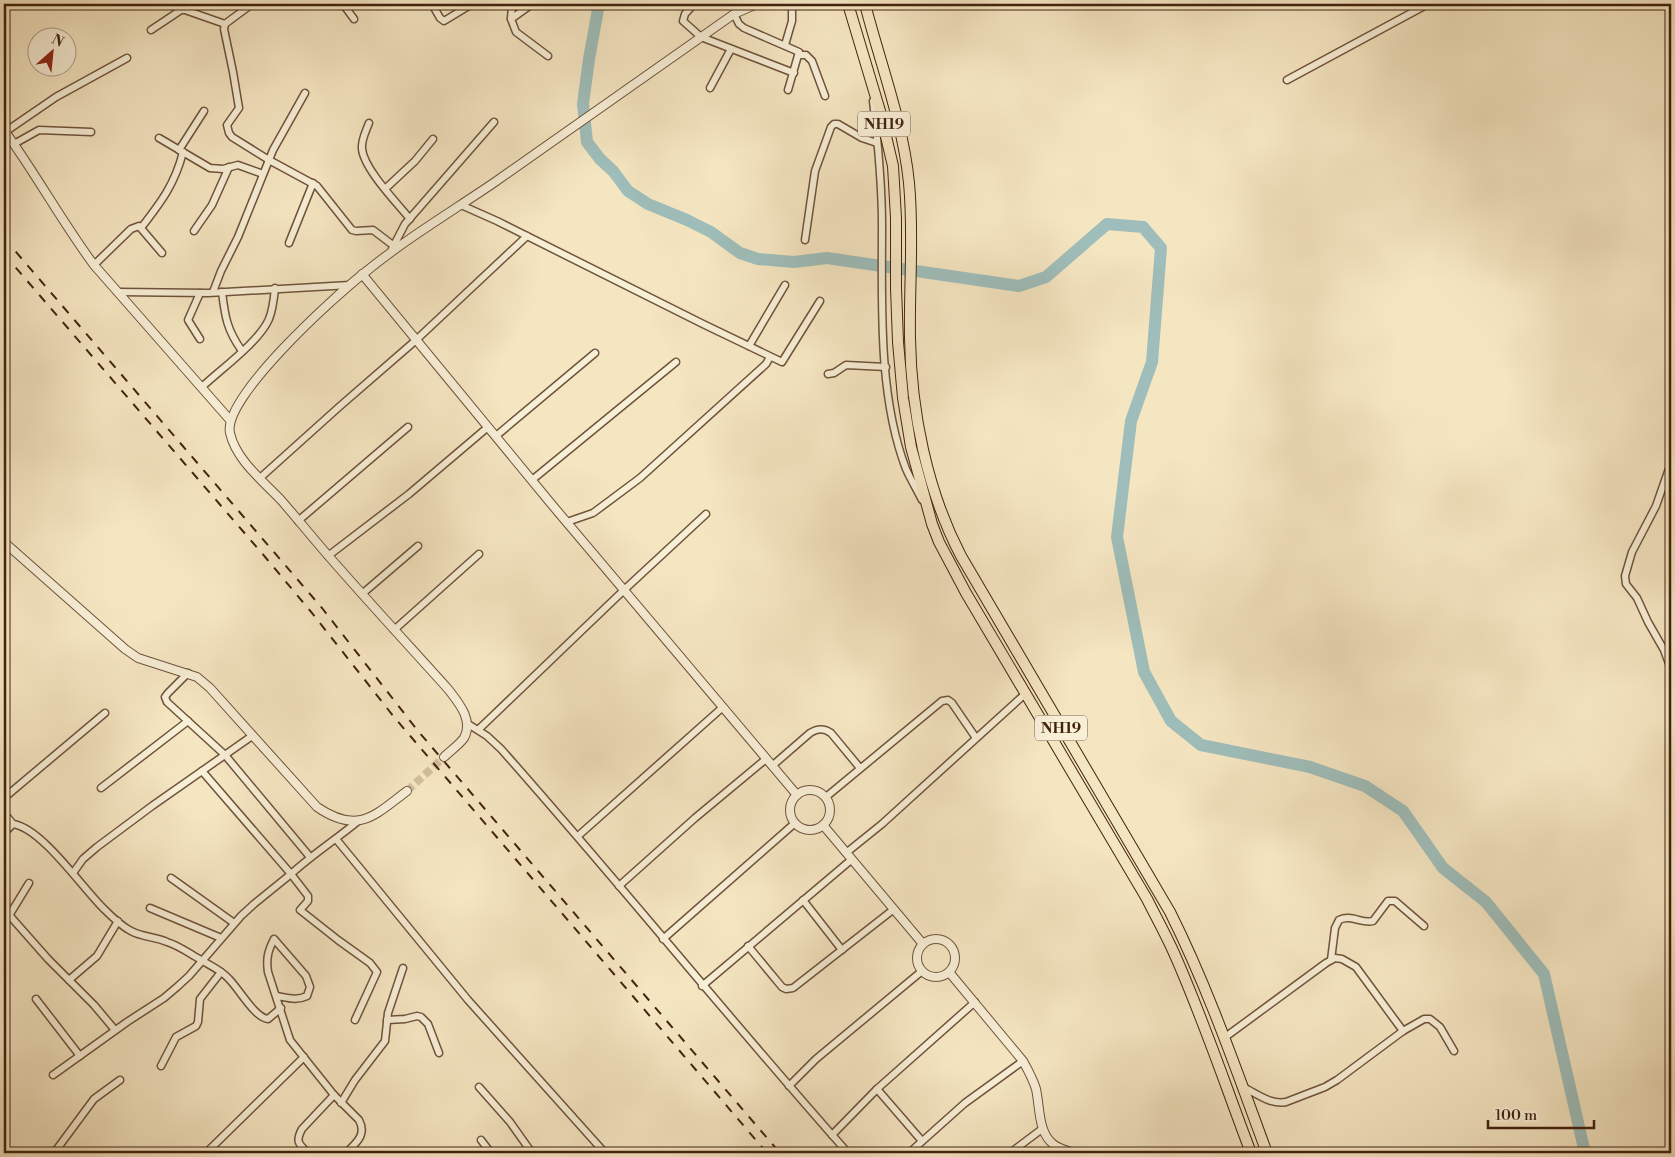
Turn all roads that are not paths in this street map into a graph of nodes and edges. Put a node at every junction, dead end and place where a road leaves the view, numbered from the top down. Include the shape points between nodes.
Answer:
1 (252, 4) edge
2 (344, 4) edge
3 (432, 4) edge
4 (472, 4) edge
5 (512, 4) edge
6 (532, 4) edge
7 (694, 4) edge
8 (758, 4) edge
9 (792, 4) edge
10 (848, 4) edge
11 (865, 4) edge
12 (1428, 4) edge
13 (734, 14) junction
14 (354, 19) dead end
15 (511, 19) junction
16 (225, 24) junction
17 (151, 30) dead end
18 (702, 37) junction
19 (785, 45) junction
20 (731, 49) junction
21 (799, 55) junction
22 (548, 56) dead end
23 (127, 58) dead end
24 (794, 73) junction
25 (871, 77) junction
26 (1287, 80) dead end
27 (710, 88) dead end
28 (788, 90) dead end
29 (305, 94) dead end
30 (825, 96) dead end
31 (204, 111) dead end
32 (494, 122) dead end
33 (369, 123) dead end
34 (4, 131) edge
35 (90, 132) dead end
36 (159, 138) dead end
37 (433, 139) dead end
38 (877, 142) junction
39 (14, 144) junction
40 (181, 151) junction
41 (269, 160) junction
42 (229, 167) junction
43 (263, 174) junction
44 (313, 183) junction
45 (385, 189) junction
46 (461, 205) junction
47 (410, 219) junction
48 (141, 228) junction
49 (194, 231) dead end
50 (527, 236) junction
51 (805, 240) dead end
52 (289, 243) dead end
53 (392, 249) junction
54 (162, 252) dead end
55 (94, 265) junction
56 (362, 274) junction
57 (784, 284) dead end
58 (350, 285) junction
59 (275, 288) junction
60 (119, 292) junction
61 (213, 292) junction
62 (222, 292) junction
63 (200, 293) junction
64 (820, 301) dead end
65 (200, 339) dead end
66 (415, 341) junction
67 (749, 346) junction
68 (242, 351) junction
69 (595, 353) dead end
70 (770, 357) junction
71 (676, 362) dead end
72 (886, 367) junction
73 (828, 374) dead end
74 (202, 387) junction
75 (230, 420) junction
76 (408, 427) dead end
77 (488, 427) junction
78 (496, 436) junction
79 (1671, 463) edge
80 (260, 478) junction
81 (532, 480) junction
82 (928, 512) junction
83 (706, 514) dead end
84 (298, 521) junction
85 (567, 522) junction
86 (4, 542) edge
87 (418, 546) dead end
88 (479, 554) dead end
89 (328, 556) junction
90 (624, 590) junction
91 (362, 594) junction
92 (394, 630) junction
93 (1671, 670) edge
94 (188, 672) junction
95 (1025, 694) junction
96 (723, 707) junction
97 (105, 713) dead end
98 (188, 721) junction
99 (468, 724) junction
100 (478, 730) junction
101 (252, 736) junction
102 (976, 738) junction
103 (225, 755) junction
104 (444, 757) tunnel mouth
105 (766, 759) junction
106 (772, 766) junction
107 (860, 768) junction
108 (202, 772) junction
109 (100, 788) dead end
110 (407, 791) tunnel mouth
111 (797, 795) junction
112 (826, 797) junction
113 (4, 798) edge
114 (4, 813) edge
115 (357, 822) junction
116 (795, 823) junction
117 (14, 824) junction
118 (823, 825) junction
119 (4, 832) edge
120 (578, 836) junction
121 (336, 839) junction
122 (848, 856) junction
123 (310, 857) junction
124 (74, 872) junction
125 (292, 874) junction
126 (171, 878) dead end
127 (29, 883) dead end
128 (619, 886) junction
129 (803, 900) junction
130 (150, 908) dead end
131 (894, 909) junction
132 (10, 916) junction
133 (118, 921) junction
134 (234, 923) junction
135 (4, 924) edge
136 (1424, 926) dead end
137 (221, 938) junction
138 (663, 939) junction
139 (923, 944) junction
140 (748, 946) junction
141 (842, 950) junction
142 (1331, 960) junction
143 (201, 961) junction
144 (403, 968) dead end
145 (922, 971) junction
146 (221, 972) junction
147 (949, 972) junction
148 (69, 980) junction
149 (702, 986) junction
150 (276, 996) junction
151 (36, 999) dead end
152 (975, 1002) junction
153 (280, 1008) junction
154 (355, 1020) dead end
155 (387, 1020) junction
156 (115, 1030) junction
157 (1402, 1031) junction
158 (1224, 1038) junction
159 (1454, 1051) dead end
160 (438, 1053) dead end
161 (80, 1056) junction
162 (304, 1057) junction
163 (1023, 1061) junction
164 (161, 1066) dead end
165 (53, 1075) dead end
166 (120, 1080) dead end
167 (789, 1086) junction
168 (479, 1087) dead end
169 (1242, 1087) junction
170 (878, 1089) junction
171 (334, 1095) junction
172 (341, 1103) junction
173 (1042, 1129) junction
174 (832, 1135) junction
175 (481, 1140) dead end
176 (922, 1141) junction
177 (54, 1153) edge
178 (206, 1153) edge
179 (308, 1153) edge
180 (346, 1153) edge
181 (490, 1153) edge
182 (532, 1153) edge
183 (605, 1153) edge
184 (848, 1153) edge
185 (909, 1153) edge
186 (1010, 1153) edge
187 (1075, 1153) edge
188 (1251, 1153) edge
189 (1267, 1153) edge

1 - 16 street
2 - 14 street
3 - 4 street via 444,21
5 - 15 street
6 - 15 street
7 - 18 street via 683,21
8 - 13 street
9 - 19 street via 792,21
10 - 25 highway, NH19
11 - 158 highway, NH19 via 907,162 912,249 910,350 920,431 937,501 961,556 1170,912 1202,979
12 - 26 street
13 - 18 street
13 - 19 street via 744,28
15 - 22 street via 516,32
16 - 17 street via 181,10
16 - 41 street via 238,108 227,129 232,137
18 - 20 street
18 - 46 street
19 - 21 street via 796,49
20 - 24 street
20 - 27 street
21 - 24 street
21 - 30 street via 806,54 812,61
23 - 34 street
24 - 28 street
25 - 38 street
25 - 82 highway, NH19 via 893,166 898,342 911,447
29 - 41 street
31 - 40 street
32 - 47 street
33 - 45 street via 362,142 364,156
34 - 39 street
35 - 39 street via 39,130
36 - 40 street
37 - 45 street
38 - 51 street via 862,138 838,124 831,127 814,176
38 - 72 street via 882,191
39 - 55 street
40 - 42 street via 210,168
40 - 48 street via 176,177
41 - 43 street
41 - 44 street
42 - 43 street via 244,166
42 - 49 street via 212,205
43 - 61 street
44 - 52 street
44 - 53 street via 352,230 373,230
45 - 47 street
46 - 50 street
46 - 53 street
47 - 53 street
48 - 54 street
48 - 55 street via 131,229
50 - 66 street
50 - 67 street
53 - 56 street
55 - 60 street
56 - 58 street
56 - 66 street
57 - 67 street
58 - 59 street
58 - 75 street via 269,364 239,402
59 - 62 street
59 - 68 street via 269,321
60 - 63 street
60 - 74 street
61 - 62 street
61 - 63 street
62 - 68 street via 229,329
63 - 65 street via 188,320
64 - 70 street via 782,362
66 - 77 street
66 - 80 street
67 - 70 street
68 - 74 street
69 - 78 street
70 - 85 street via 640,478 593,513
71 - 81 street
72 - 73 street via 846,365
72 - 82 street via 900,451
74 - 75 street
75 - 80 street via 229,432 236,449
76 - 84 street
77 - 78 street
77 - 89 street via 409,494
78 - 81 street
79 - 93 street via 1656,506 1632,552 1625,576 1626,584 1637,598
80 - 84 street
81 - 85 street
82 - 95 highway, NH19 via 952,568
83 - 90 street
84 - 89 street
85 - 90 street
86 - 94 street via 125,649 145,660
87 - 91 street
88 - 92 street
89 - 91 street
90 - 96 street
90 - 100 street
91 - 92 street
92 - 99 street via 457,700
94 - 98 street via 165,697 170,706
94 - 101 street via 210,688
95 - 102 street
95 - 188 highway, NH19 via 1147,899 1174,952
96 - 105 street
96 - 120 street
97 - 113 street
98 - 103 street
98 - 109 street
99 - 100 street
99 - 104 street via 464,738
100 - 120 street via 501,749
101 - 103 street
101 - 115 street via 317,807 329,816
102 - 107 street via 952,703 942,701
102 - 122 street
103 - 108 street
103 - 123 street
105 - 106 street
105 - 128 street
106 - 107 street via 810,732 821,729 827,730
106 - 111 street
107 - 112 street
108 - 124 street via 97,847
108 - 125 street
110 - 115 street via 373,817
111 - 112 street via 809,790
111 - 116 street via 790,812
112 - 118 street via 830,809
114 - 117 street
115 - 121 street
116 - 118 street via 812,830
116 - 138 street
117 - 119 street
117 - 124 street via 28,830
118 - 122 street
120 - 128 street
121 - 123 street
121 - 183 street via 468,1000
122 - 129 street
122 - 131 street
123 - 125 street
124 - 133 street
125 - 134 street
125 - 154 street via 308,896 300,910 370,963 377,972
126 - 134 street
127 - 132 street
128 - 138 street
129 - 140 street
129 - 141 street
130 - 137 street
131 - 139 street
131 - 141 street
132 - 135 street
132 - 148 street
133 - 143 street via 129,930 178,946
133 - 148 street via 97,956
134 - 137 street
136 - 142 street via 1395,901 1388,902 1373,921 1339,920
137 - 143 street
138 - 149 street
139 - 145 street via 917,960
139 - 147 street via 936,939 948,943 955,953 954,965
140 - 141 street via 786,989 793,988
140 - 149 street
142 - 157 street via 1342,959 1356,967
142 - 158 street
143 - 146 street
143 - 156 street via 190,976 164,998
144 - 155 street
145 - 147 street via 934,977
145 - 167 street via 816,1059
146 - 153 street via 263,1019 268,1019
146 - 164 street via 200,999 196,1026 176,1037
147 - 152 street
148 - 156 street
149 - 167 street
150 - 150 street via 266,961 274,939 306,976 310,987 307,996 301,999
150 - 153 street
151 - 161 street
152 - 163 street
152 - 170 street
153 - 162 street via 290,1040
155 - 160 street via 421,1017 428,1024
155 - 172 street via 385,1041 354,1080
156 - 161 street
157 - 159 street via 1430,1019 1440,1027
157 - 169 street via 1337,1080 1286,1102 1272,1102
158 - 169 highway, NH19
161 - 165 street
162 - 171 street
162 - 178 street
163 - 173 street via 1036,1088
163 - 176 street via 965,1103
166 - 177 street via 94,1099
167 - 174 street
168 - 182 street
169 - 189 highway, NH19
170 - 174 street
170 - 176 street
171 - 172 street
171 - 179 street via 298,1135 297,1140
172 - 180 street via 359,1120 362,1133
173 - 186 street
173 - 187 street via 1054,1146
174 - 184 street
175 - 181 street
176 - 185 street

